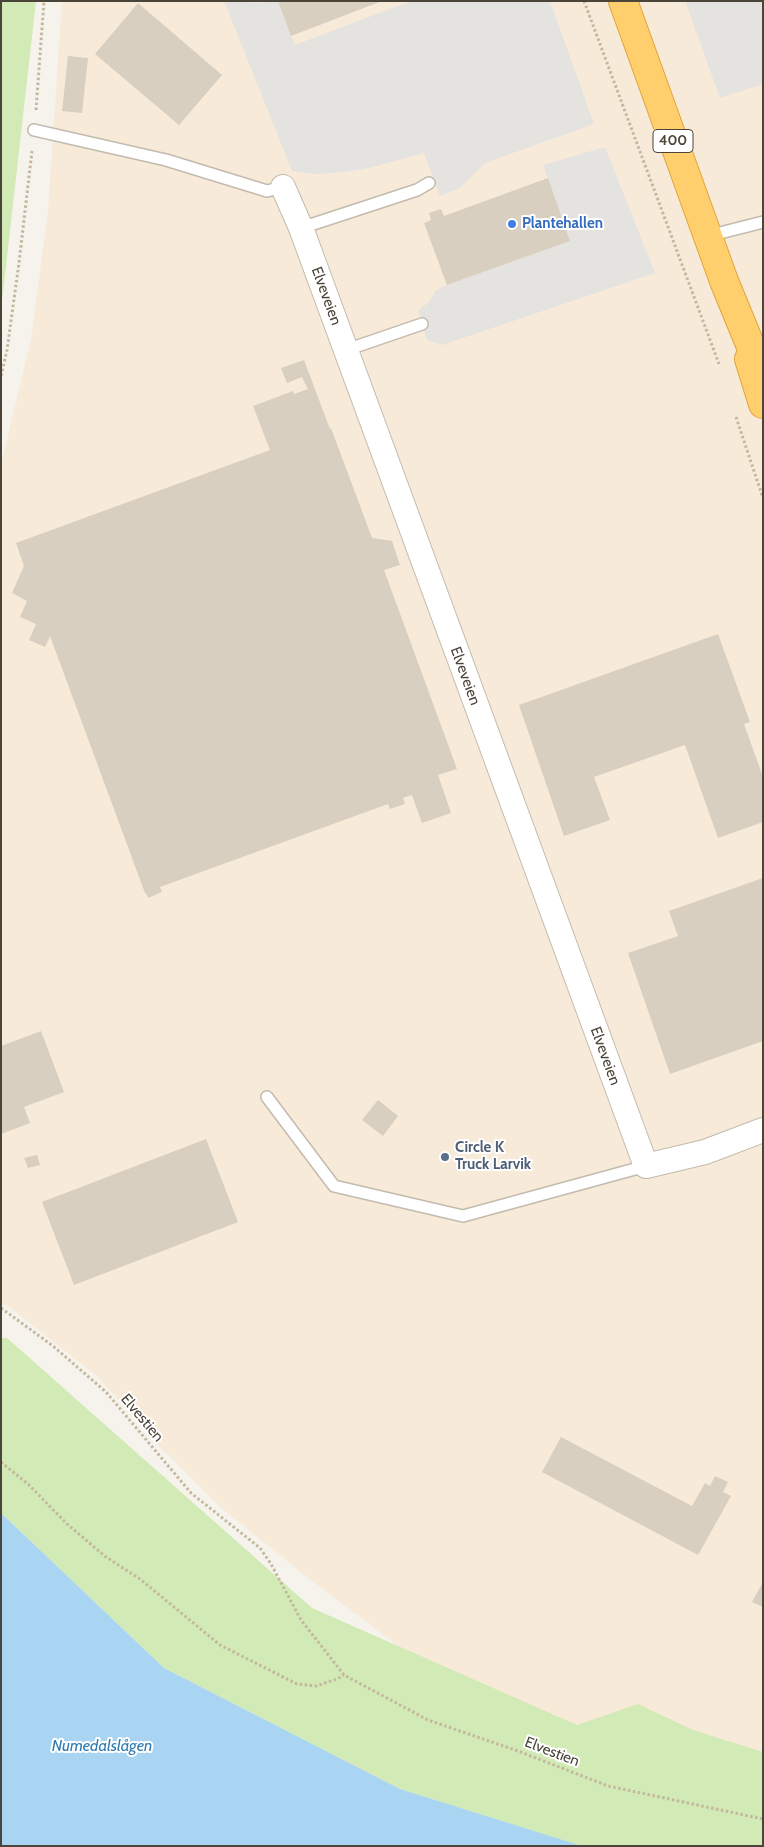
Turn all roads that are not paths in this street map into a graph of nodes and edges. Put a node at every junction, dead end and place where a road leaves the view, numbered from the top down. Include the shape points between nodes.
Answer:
1 (623, 1) edge
2 (34, 130) road end
3 (429, 183) dead end
4 (283, 187) joint
5 (763, 222) edge
6 (301, 228) junction
7 (708, 236) junction
8 (724, 281) junction
9 (422, 324) dead end
10 (346, 350) junction
11 (763, 376) edge
12 (763, 404) edge
13 (267, 1097) dead end
14 (763, 1130) edge
15 (646, 1166) junction

1 - 7 highway, 400
2 - 4 lane via 166,160 267,191
3 - 6 lane via 417,190
4 - 6 street, Elveveien
5 - 7 lane
6 - 10 street, Elveveien
7 - 8 highway, 400
8 - 11 highway, 400
8 - 12 highway, 400
9 - 10 lane
10 - 15 street, Elveveien
13 - 15 lane via 334,1186 463,1216
14 - 15 street via 705,1152

